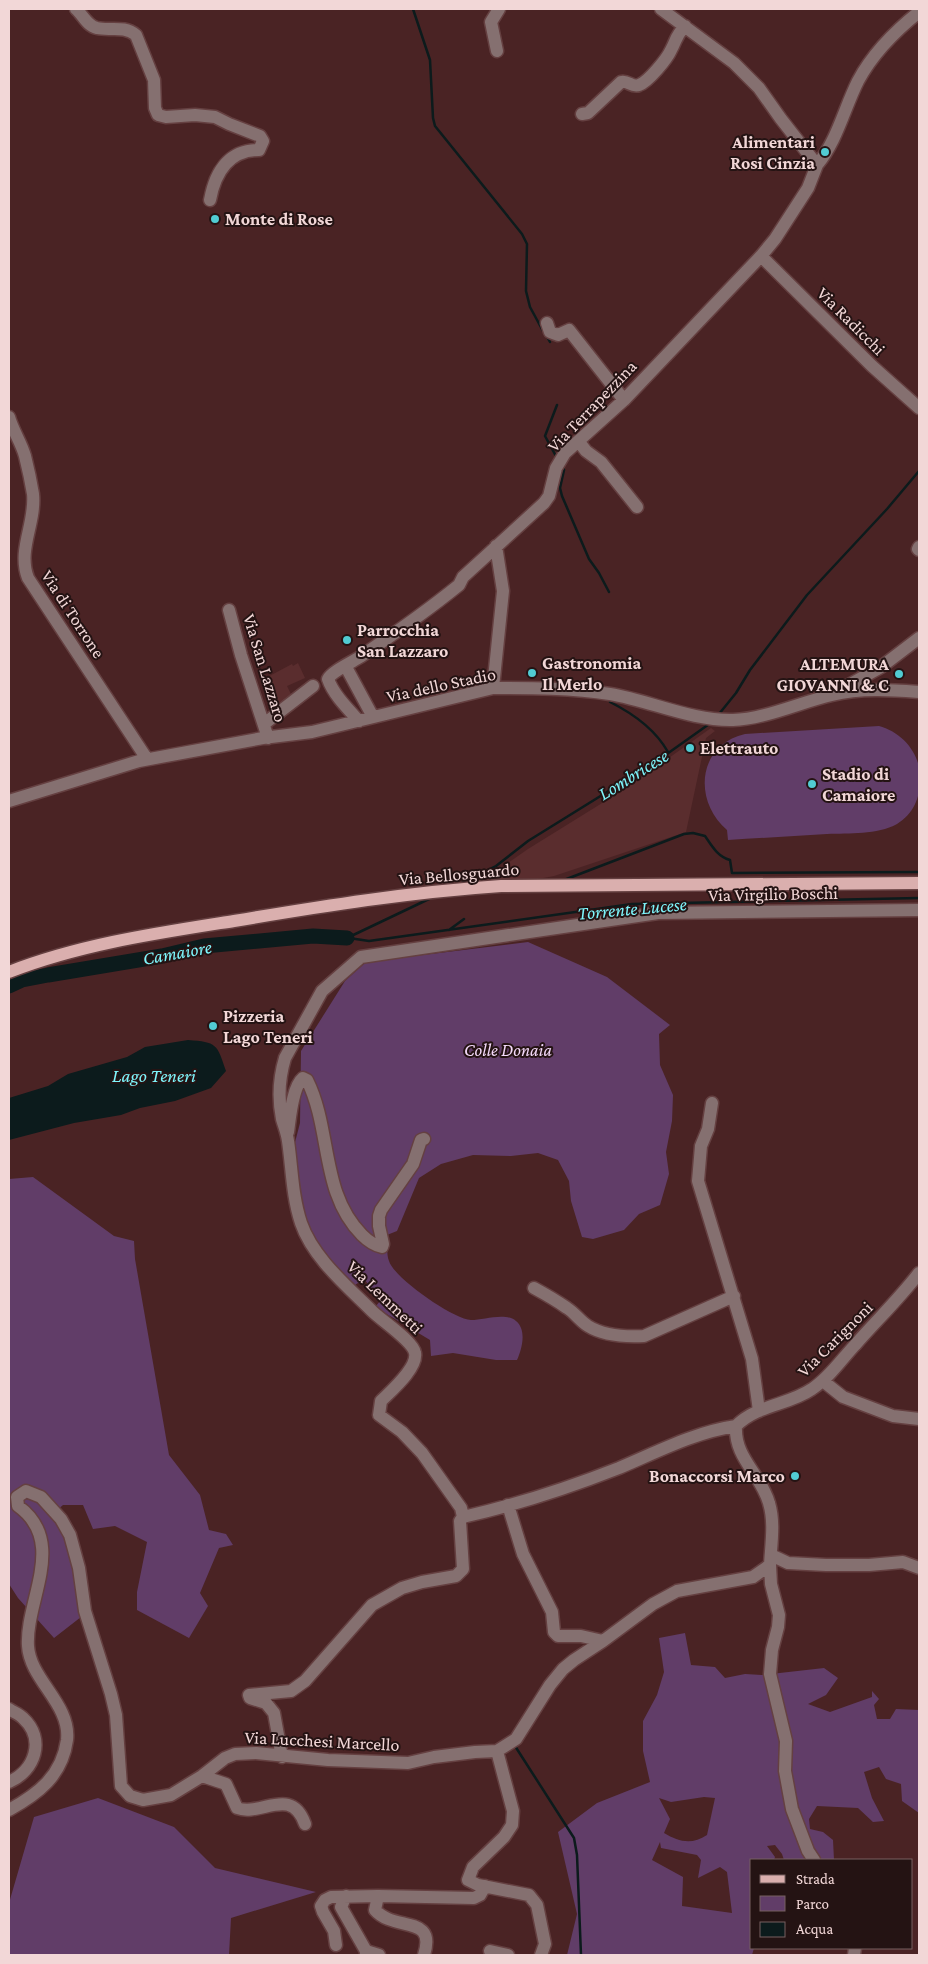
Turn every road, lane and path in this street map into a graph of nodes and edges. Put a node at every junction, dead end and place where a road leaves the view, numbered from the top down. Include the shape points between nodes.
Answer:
1 (76, 9) edge
2 (499, 9) edge
3 (661, 9) edge
4 (919, 12) edge
5 (685, 26) junction
6 (497, 51) dead end
7 (582, 114) dead end
8 (816, 170) junction
9 (210, 200) dead end
10 (761, 256) junction
11 (547, 323) dead end
12 (624, 400) junction
13 (919, 408) edge
14 (9, 417) edge
15 (579, 442) junction
16 (637, 507) dead end
17 (496, 546) junction
18 (229, 610) dead end
19 (919, 638) edge
20 (346, 667) junction
21 (881, 667) junction
22 (313, 686) dead end
23 (493, 688) junction
24 (885, 689) junction
25 (919, 692) edge
26 (831, 695) junction
27 (373, 717) junction
28 (359, 721) junction
29 (264, 724) junction
30 (268, 738) junction
31 (147, 759) junction
32 (9, 801) edge
33 (919, 883) edge
34 (919, 910) edge
35 (361, 958) joint
36 (9, 972) edge
37 (712, 1103) dead end
38 (424, 1139) dead end
39 (288, 1140) junction
40 (919, 1273) edge
41 (534, 1288) dead end
42 (734, 1296) junction
43 (823, 1381) junction
44 (759, 1411) junction
45 (919, 1419) edge
46 (736, 1426) junction
47 (508, 1505) junction
48 (463, 1517) junction
49 (770, 1560) junction
50 (919, 1568) edge
51 (602, 1641) junction
52 (9, 1709) edge
53 (498, 1751) junction
54 (282, 1757) junction
55 (202, 1776) junction
56 (9, 1782) edge
57 (9, 1810) edge
58 (306, 1824) dead end
59 (813, 1859) edge
60 (485, 1886) junction
61 (346, 1896) junction
62 (378, 1896) junction
63 (336, 1945) dead end
64 (430, 1949) edge
65 (490, 1951) dead end
66 (366, 1953) edge
67 (379, 1955) edge
68 (424, 1955) edge
69 (508, 1955) edge
70 (542, 1955) edge

1 - 9 street via 96,28 115,28 136,34 154,80 158,115 215,117 260,136 263,141 259,150 234,156 220,171 213,182
2 - 6 street via 491,22
3 - 5 street
4 - 8 street, Via Terrapezzina via 878,51 859,80
5 - 7 street via 677,35 672,50 642,85 620,82 588,113
5 - 8 street via 734,63 759,88
8 - 10 street, Via Terrapezzina via 786,222
10 - 12 street, Via Terrapezzina
10 - 13 street, Via Radicchi
11 - 12 street via 554,334 569,330
12 - 15 street, Via Terrapezzina
14 - 31 street, Via di Torrone via 25,456 33,495 33,512 24,549 24,568 28,578
15 - 16 street via 601,462
15 - 17 street, Via Terrapezzina via 559,463 549,496
17 - 20 street, Via Terrapezzina via 462,577 460,585
17 - 23 street via 503,591
18 - 29 street, Via San Lazzaro
19 - 21 street
20 - 27 street
20 - 28 street, Via Terrapezzina via 328,679
21 - 24 street via 879,673
21 - 26 street
22 - 29 street
23 - 26 street, Via dello Stadio via 611,695 720,720 782,710
23 - 27 street, Via dello Stadio
24 - 25 street, Via dello Stadio
24 - 26 street, Via dello Stadio
27 - 28 street, Via dello Stadio
28 - 30 street, Via dello Stadio
29 - 30 street, Via San Lazzaro
30 - 31 street, Via dello Stadio
31 - 32 street, Via dello Stadio
33 - 36 main road, Via Bellosguardo via 460,889 161,933 71,951
34 - 35 street, Via Virgilio Boschi via 658,913
35 - 39 street, Via Lemmetti via 322,992 285,1058 279,1095
37 - 42 street via 708,1130 701,1146 698,1181
38 - 39 street via 413,1164 381,1210 382,1247 368,1241 354,1226 336,1193 317,1108 307,1080 303,1078 292,1100
39 - 48 street, Via Lemmetti via 303,1229 327,1265 372,1312 406,1338 416,1354 411,1368 381,1401 379,1415 422,1453 461,1508
40 - 43 street, Via Carignoni
41 - 42 street via 597,1331 633,1337 644,1336
42 - 44 street via 752,1359
43 - 44 street, Via Carignoni via 801,1396
43 - 45 street via 842,1397 893,1416
44 - 46 street, Via Carignoni
46 - 47 street via 707,1431 608,1472
46 - 49 street via 738,1448 769,1501 773,1546
47 - 48 street
47 - 51 street via 523,1554 552,1612 554,1632 558,1636 581,1636
48 - 54 street via 460,1521 462,1569 456,1576 402,1588 372,1604 305,1681 292,1691 249,1695 266,1703 274,1713
49 - 50 street via 826,1565 903,1562
49 - 51 street via 753,1576 677,1591 652,1604
49 - 59 street via 771,1584 779,1615 770,1674 786,1741 785,1771 792,1809
51 - 53 street via 564,1669 516,1739
52 - 56 street via 31,1728 36,1748 31,1765 19,1778
53 - 54 street, Via Lucchesi Marcello via 408,1763
53 - 60 street via 513,1811 512,1825 473,1867 468,1880
54 - 55 street, Via Lucchesi Marcello via 235,1754
55 - 57 street, Via Lucchesi Marcello via 170,1795 143,1800 130,1796 121,1786 116,1715 85,1611 70,1535 61,1519 41,1497 26,1491 17,1497 18,1506 25,1511 40,1536 42,1561 27,1644 29,1658 61,1713 67,1740 50,1780 40,1792
55 - 58 street via 226,1784 237,1808 245,1811 270,1805 292,1806
60 - 62 street via 474,1898
60 - 70 street via 528,1895 537,1905 545,1944
61 - 62 street
61 - 63 street via 331,1897 321,1906 334,1931
61 - 66 street via 341,1907
62 - 64 street via 374,1910 380,1916 421,1929 426,1934
64 - 68 street
65 - 69 street
66 - 67 street

